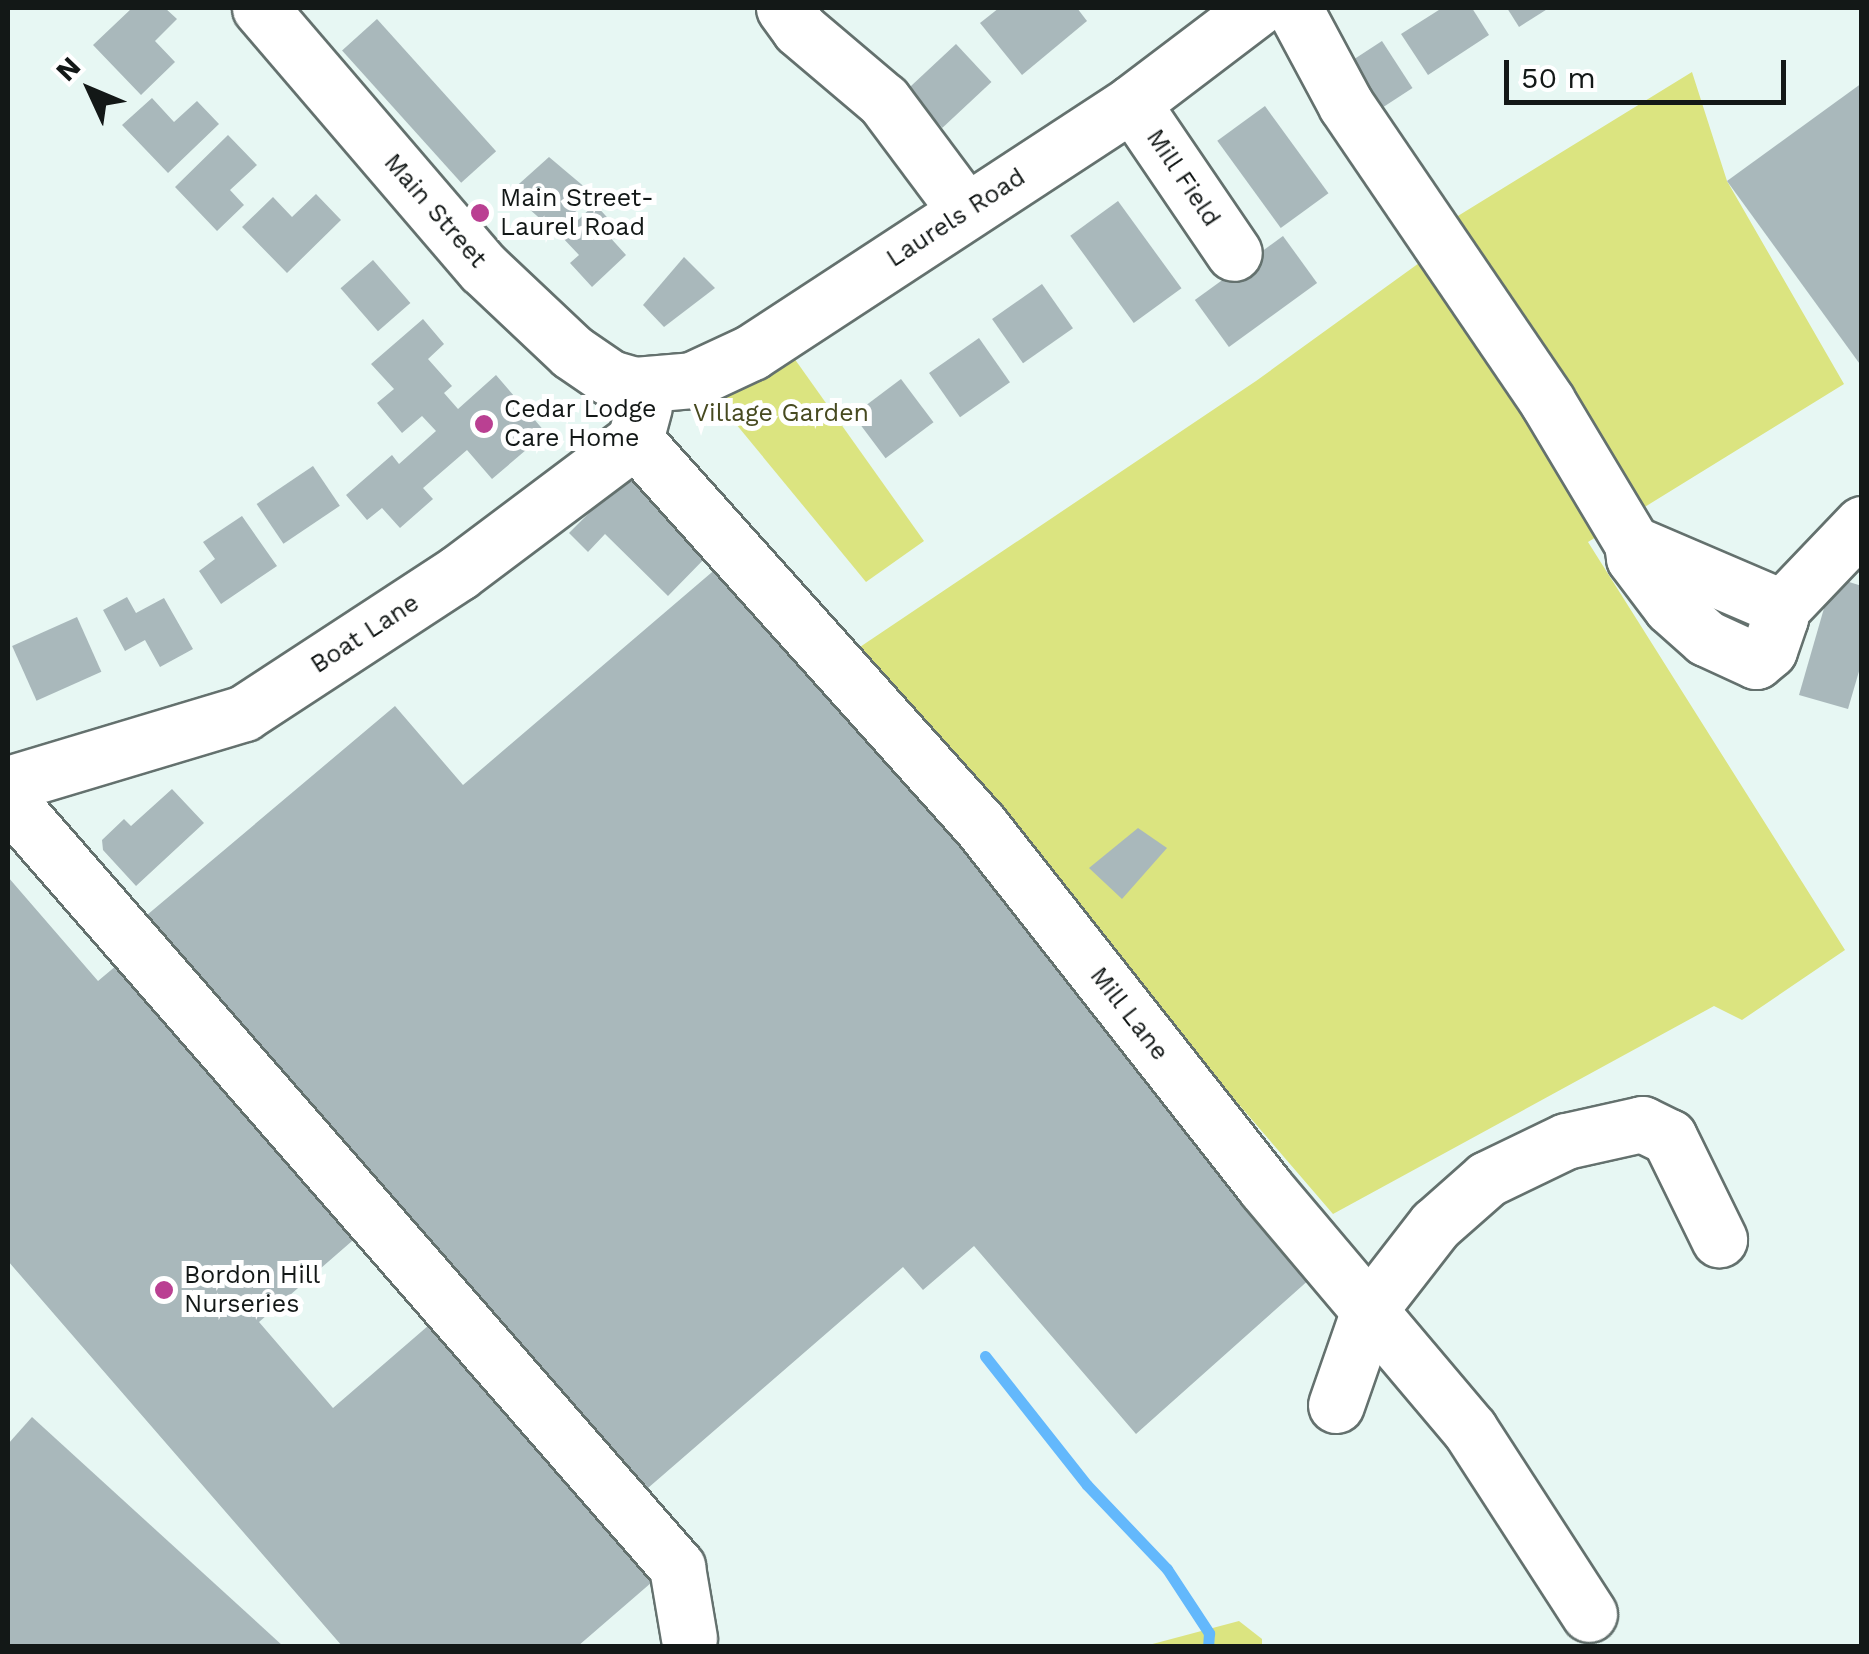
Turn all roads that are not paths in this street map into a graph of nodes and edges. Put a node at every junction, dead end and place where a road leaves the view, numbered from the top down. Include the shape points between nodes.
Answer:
1 (260, 8) edge
2 (784, 8) edge
3 (1257, 8) edge
4 (1294, 8) edge
5 (1132, 103) junction
6 (966, 211) junction
7 (1234, 253) dead end
8 (635, 385) junction
9 (635, 440) junction
10 (1862, 524) edge
11 (8, 784) edge
12 (8, 800) edge
13 (1718, 1238) dead end
14 (1369, 1310) junction
15 (1336, 1405) dead end
16 (1588, 1614) dead end
17 (690, 1638) dead end

1 - 8 street, Main Street via 483,268 572,352 610,378
2 - 6 street via 884,101
3 - 5 street, Laurels Road
4 - 10 street via 1321,66 1547,401 1632,544 1634,558 1671,608 1718,645 1756,661 1764,657 1778,612
5 - 6 street, Laurels Road
5 - 7 street, Mill Field
6 - 8 street, Laurels Road via 752,352 692,380
8 - 9 street via 645,410
9 - 11 street, Boat Lane via 458,573 244,714
9 - 14 street, Mill Lane via 981,826
12 - 17 street via 677,1567
13 - 14 street via 1669,1137 1642,1124 1566,1141 1487,1179 1435,1225
14 - 15 street
14 - 16 street, Mill Lane via 1470,1430

